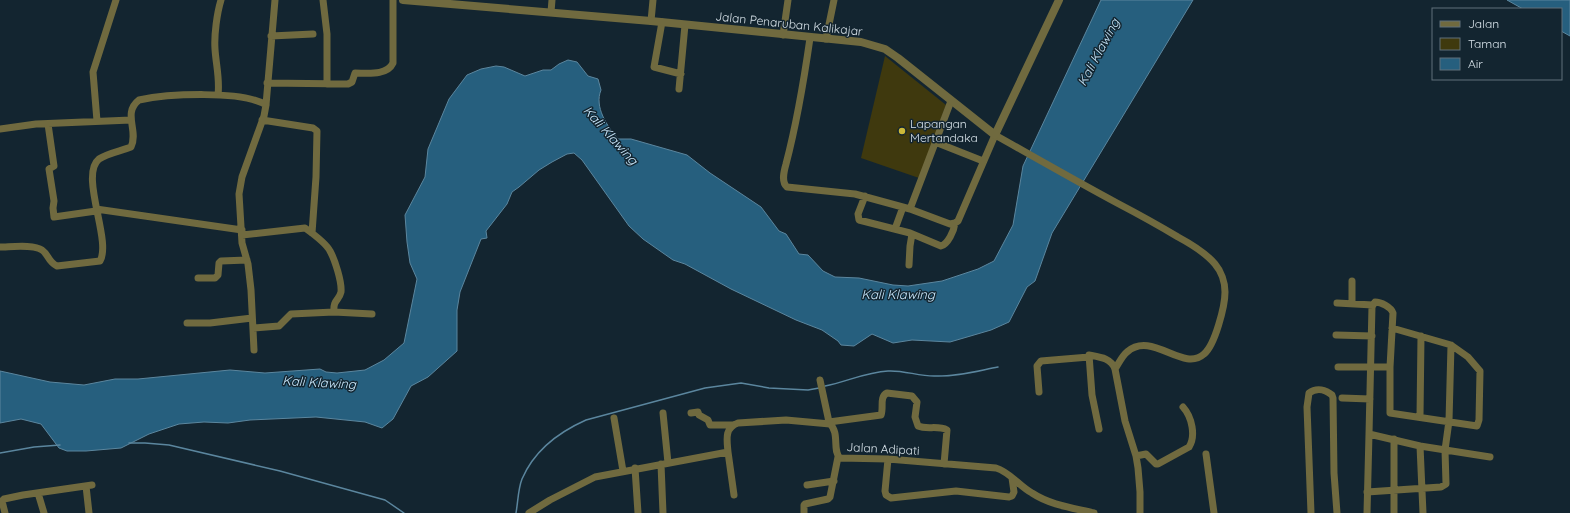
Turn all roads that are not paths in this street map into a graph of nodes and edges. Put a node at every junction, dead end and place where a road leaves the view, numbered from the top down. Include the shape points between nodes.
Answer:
1 (116, 0) edge
2 (221, 0) edge
3 (275, 0) edge
4 (323, 0) edge
5 (393, 0) edge
6 (403, 0) edge
7 (552, 0) edge
8 (653, 0) edge
9 (788, 0) edge
10 (834, 0) edge
11 (1059, 0) edge
12 (551, 12) junction
13 (651, 21) junction
14 (662, 22) junction
15 (685, 25) junction
16 (313, 34) dead end
17 (783, 35) junction
18 (271, 36) junction
19 (810, 38) junction
20 (826, 39) junction
21 (681, 74) junction
22 (267, 83) junction
23 (327, 84) junction
24 (679, 89) dead end
25 (218, 95) junction
26 (951, 101) junction
27 (266, 105) junction
28 (131, 120) junction
29 (262, 120) junction
30 (97, 121) junction
31 (48, 124) junction
32 (0, 129) edge
33 (995, 135) junction
34 (935, 142) junction
35 (983, 161) junction
36 (865, 196) junction
37 (907, 208) junction
38 (96, 210) junction
39 (955, 223) junction
40 (895, 229) junction
41 (242, 233) junction
42 (312, 233) junction
43 (912, 234) junction
44 (0, 247) edge
45 (247, 260) junction
46 (909, 265) dead end
47 (198, 278) dead end
48 (1352, 282) dead end
49 (1337, 304) dead end
50 (1352, 304) junction
51 (1373, 304) junction
52 (334, 312) junction
53 (372, 314) dead end
54 (252, 318) junction
55 (187, 323) dead end
56 (253, 328) junction
57 (1392, 328) junction
58 (1336, 335) dead end
59 (1372, 336) junction
60 (1421, 336) junction
61 (1451, 346) junction
62 (254, 350) dead end
63 (1089, 357) junction
64 (1338, 367) dead end
65 (1390, 367) junction
66 (1371, 368) junction
67 (1115, 369) junction
68 (820, 380) dead end
69 (1039, 392) dead end
70 (1342, 398) dead end
71 (1370, 399) junction
72 (1183, 407) dead end
73 (691, 412) dead end
74 (663, 413) dead end
75 (1420, 417) junction
76 (614, 418) dead end
77 (1449, 421) junction
78 (828, 422) junction
79 (733, 425) junction
80 (1099, 429) dead end
81 (1369, 434) junction
82 (1394, 440) junction
83 (1420, 446) junction
84 (1445, 450) junction
85 (728, 452) junction
86 (1206, 454) dead end
87 (1136, 456) junction
88 (838, 457) junction
89 (1490, 457) dead end
90 (888, 459) junction
91 (665, 464) junction
92 (944, 464) junction
93 (635, 468) junction
94 (623, 471) junction
95 (1012, 478) junction
96 (834, 481) junction
97 (807, 485) dead end
98 (1422, 488) junction
99 (1394, 491) junction
100 (1367, 492) junction
101 (38, 493) junction
102 (734, 495) dead end
103 (5, 513) edge
104 (44, 513) edge
105 (89, 513) edge
106 (530, 513) edge
107 (638, 513) edge
108 (663, 513) edge
109 (804, 513) edge
110 (1094, 513) edge
111 (1140, 513) edge
112 (1214, 513) edge
113 (1311, 513) edge
114 (1337, 513) edge
115 (1367, 513) edge
116 (1394, 513) edge
117 (1423, 513) edge

1 - 30 street via 93,72
2 - 25 street via 215,46 219,73
3 - 18 street
4 - 23 street via 327,34
5 - 23 street via 391,68 382,72 355,73 350,84
6 - 12 street, Jalan Penaruban Kalikajar
7 - 12 street
8 - 13 street
9 - 17 street
10 - 20 street
11 - 33 street
12 - 13 street, Jalan Penaruban Kalikajar
13 - 14 street, Jalan Penaruban Kalikajar
14 - 15 street, Jalan Penaruban Kalikajar
14 - 21 street via 654,68
15 - 17 street, Jalan Penaruban Kalikajar
15 - 21 street
16 - 18 street
17 - 19 street, Jalan Penaruban Kalikajar
18 - 22 street
19 - 20 street, Jalan Penaruban Kalikajar
19 - 36 street via 795,130 784,170 784,185 790,188 847,192
20 - 26 street, Jalan Penaruban Kalikajar via 861,42 885,49
21 - 24 street
22 - 23 street
22 - 27 street
25 - 27 street via 253,98
25 - 28 street via 139,100 131,109
26 - 33 street, Jalan Penaruban Kalikajar
26 - 34 street
27 - 29 street
28 - 30 street
28 - 38 street via 131,147 99,159 93,166
29 - 41 street via 241,181
29 - 42 street via 313,128 317,132
30 - 31 street
31 - 32 street
31 - 38 street via 54,166 49,169 54,217
33 - 35 street
33 - 67 street via 1191,244 1215,264 1221,273 1225,292 1224,306 1212,343 1201,357 1184,358 1149,345 1138,346 1126,352
34 - 35 street
34 - 37 street
35 - 39 street
36 - 37 street
36 - 40 street via 858,214 859,220
37 - 39 street via 950,224
37 - 40 street
38 - 41 street
38 - 44 street via 102,246 100,261 57,266 52,264 42,250 36,248
39 - 43 street via 943,246
40 - 43 street
41 - 42 street via 305,228
41 - 45 street
42 - 52 street via 330,250 339,277 341,293 334,302
43 - 46 street
45 - 47 street via 221,261 216,278
45 - 54 street
48 - 50 street
49 - 50 street
50 - 51 street
51 - 57 street via 1378,302 1391,309
51 - 59 street
52 - 53 street
52 - 56 street via 291,314 279,326
54 - 55 street
54 - 56 street
56 - 62 street
57 - 60 street
57 - 65 street
58 - 59 street
59 - 66 street
60 - 61 street
60 - 75 street
61 - 77 street
61 - 77 street via 1468,357 1480,371 1480,420 1477,426
63 - 67 street via 1090,355 1109,360
63 - 69 street via 1041,361 1038,366
63 - 80 street via 1092,395
64 - 66 street
65 - 66 street
65 - 75 street via 1390,413
66 - 71 street
67 - 87 street via 1124,421
68 - 78 street
70 - 71 street
71 - 81 street
72 - 87 street via 1188,413 1192,428 1193,438 1189,447 1158,464 1146,454
73 - 79 street via 698,412 710,425
74 - 91 street
75 - 77 street
76 - 94 street
77 - 84 street
78 - 79 street via 776,420
78 - 88 street, Jalan Adipati via 833,426
78 - 92 street via 881,415 883,398 887,393 912,396 917,402 915,417 918,426 947,430
79 - 85 street via 728,432
81 - 82 street
81 - 100 street
82 - 83 street
82 - 99 street
83 - 84 street
83 - 98 street
84 - 89 street
84 - 98 street via 1446,484 1441,487
85 - 91 street
85 - 102 street
86 - 112 street
87 - 111 street
88 - 90 street, Jalan Adipati
88 - 96 street
90 - 92 street, Jalan Adipati
90 - 95 street via 885,491 891,498 956,491 1009,497 1014,492
91 - 93 street
91 - 108 street
92 - 95 street, Jalan Adipati via 996,468 1004,470
93 - 94 street
93 - 107 street
94 - 106 street via 595,477
95 - 110 street, Jalan Adipati via 1032,494 1048,501
96 - 97 street
96 - 109 street via 830,497 805,504
98 - 99 street
98 - 117 street
99 - 100 street
99 - 116 street
100 - 115 street
101 - 103 street via 4,499 2,504
101 - 104 street
101 - 105 street via 89,486
113 - 114 street via 1307,407 1310,393 1318,390 1328,392 1333,398

